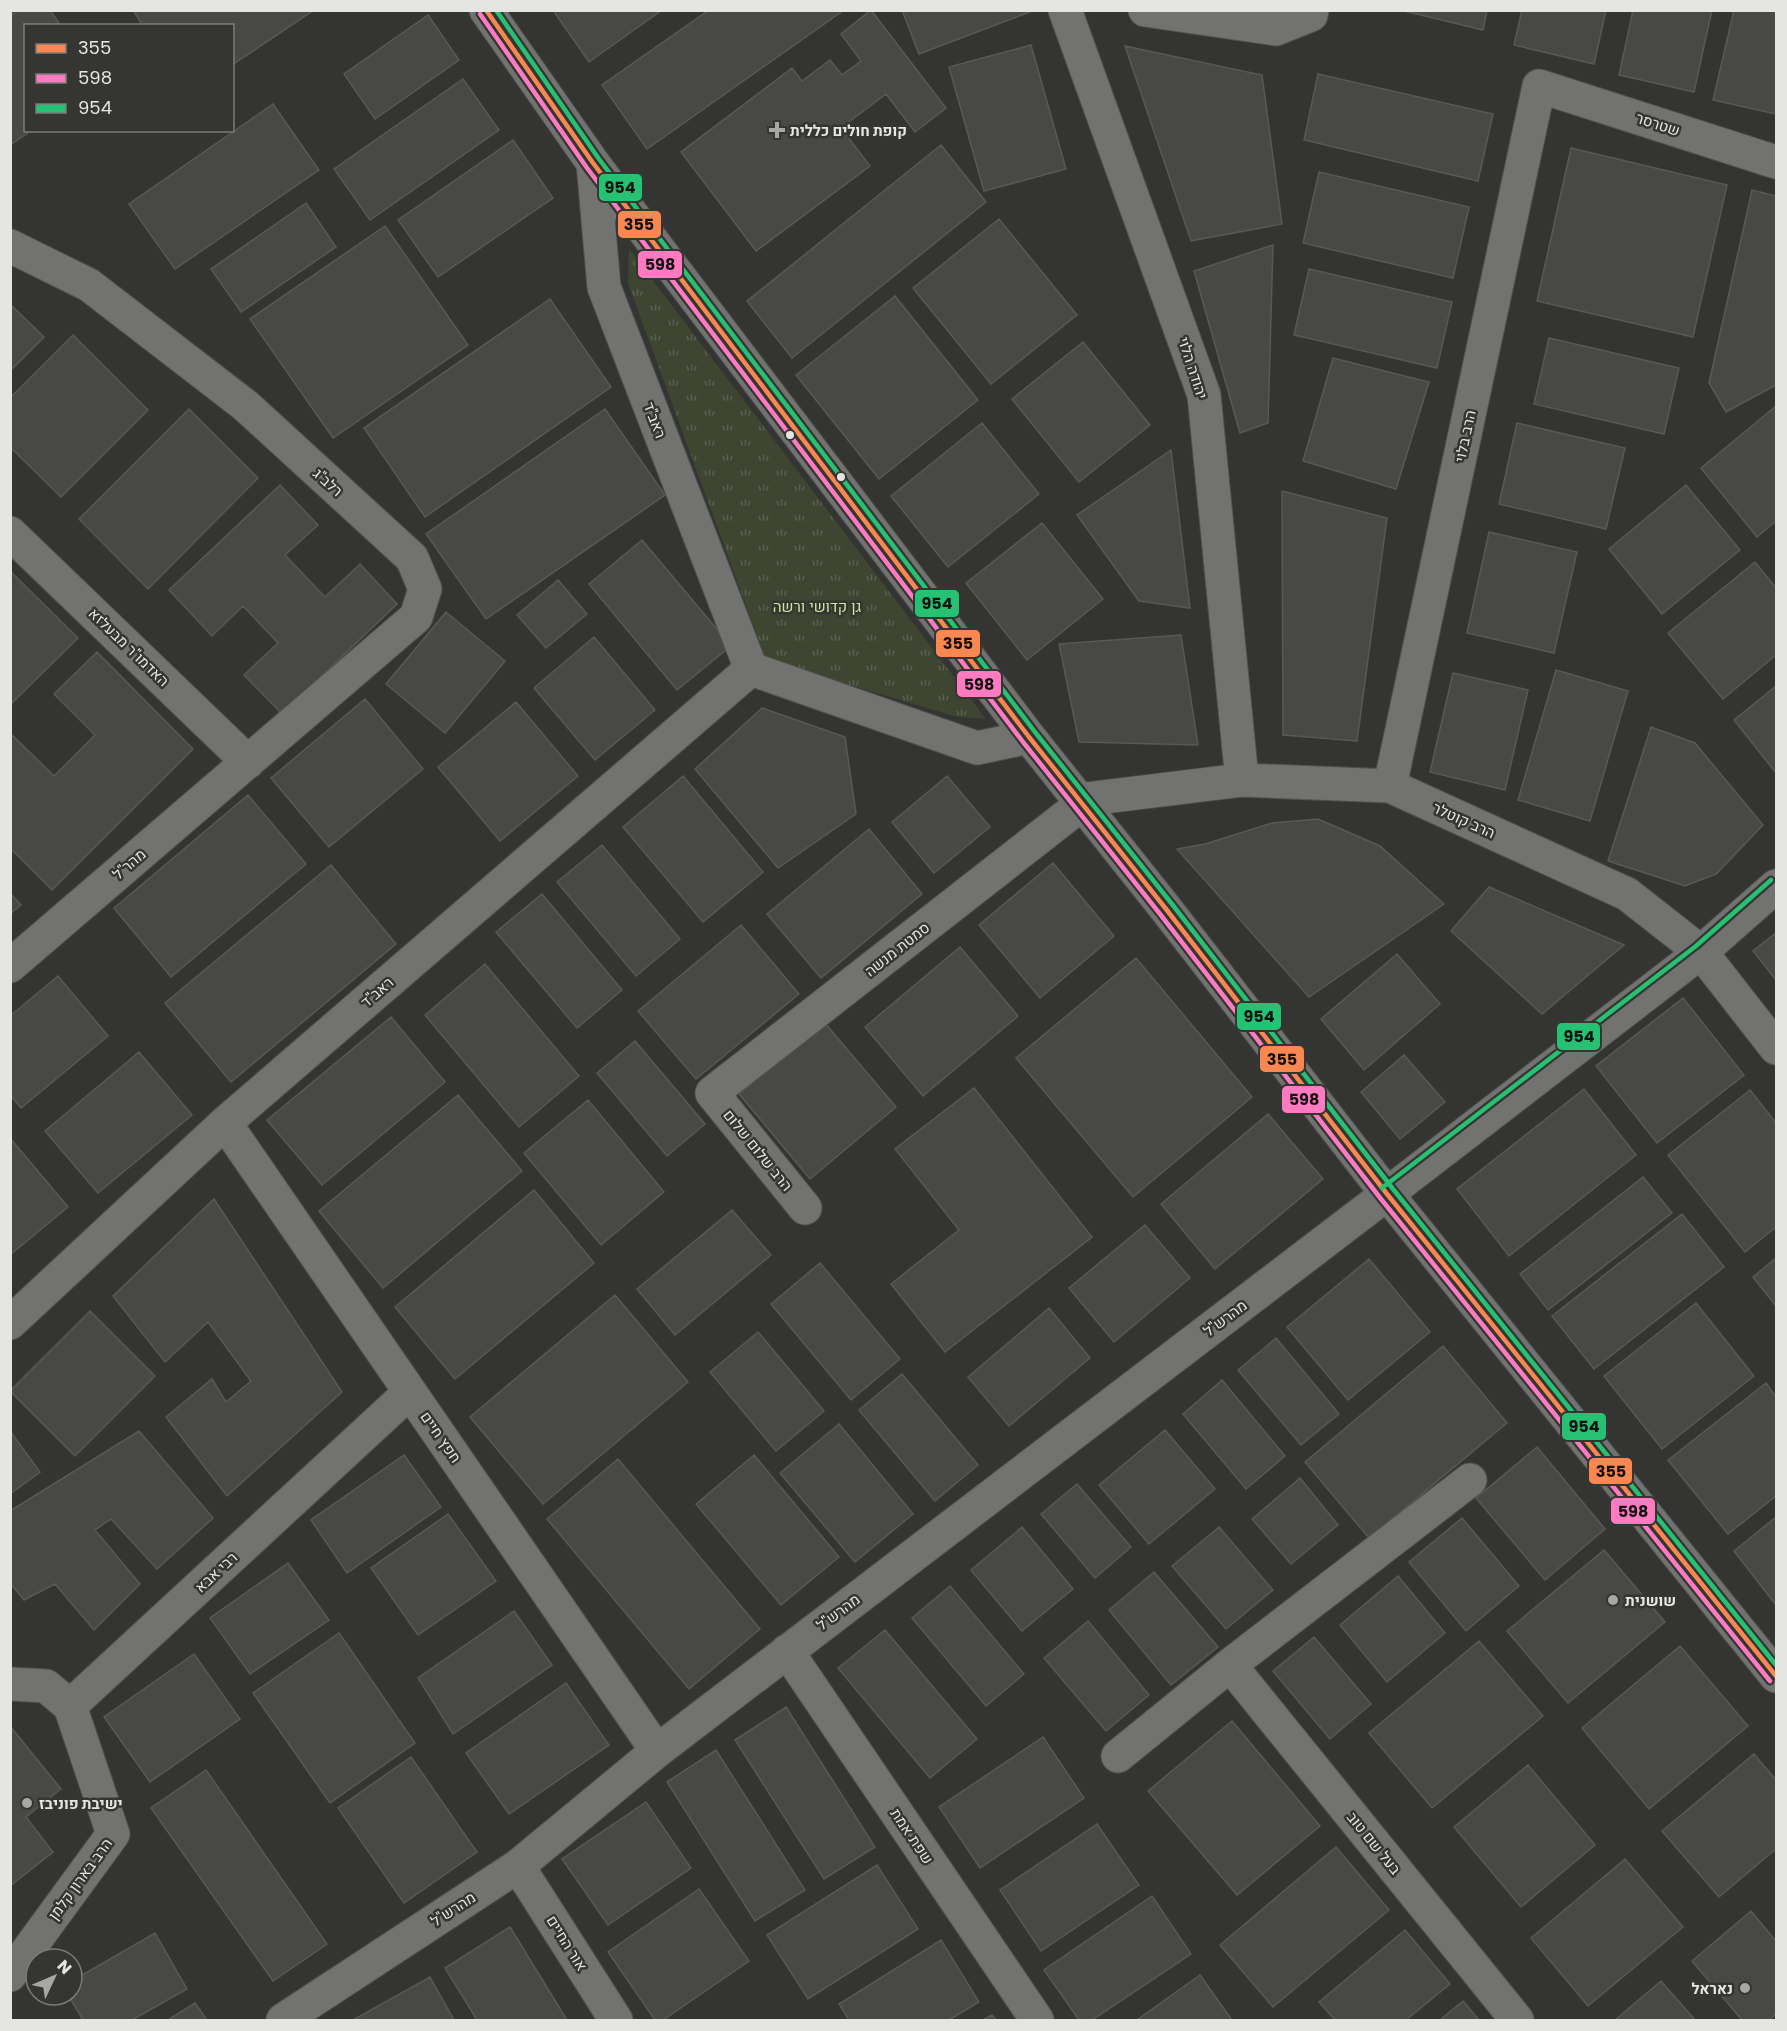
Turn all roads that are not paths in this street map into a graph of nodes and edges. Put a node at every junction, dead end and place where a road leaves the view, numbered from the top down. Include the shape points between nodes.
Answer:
1 (486, 10) edge
2 (1065, 10) edge
3 (1145, 10) edge
4 (1312, 10) edge
5 (1539, 86) joint
6 (1776, 162) edge
7 (593, 163) junction
8 (10, 246) edge
9 (10, 533) edge
10 (751, 669) junction
11 (1029, 737) junction
12 (248, 762) junction
13 (1242, 780) junction
14 (1390, 786) junction
15 (1080, 802) junction
16 (1776, 886) edge
17 (1701, 952) junction
18 (10, 966) edge
19 (1776, 1048) edge
20 (712, 1093) joint
21 (225, 1123) junction
22 (1387, 1194) junction
23 (805, 1208) dead end
24 (10, 1323) edge
25 (410, 1392) junction
26 (1470, 1480) dead end
27 (787, 1652) junction
28 (1230, 1665) junction
29 (1776, 1676) edge
30 (10, 1684) edge
31 (70, 1706) junction
32 (657, 1750) junction
33 (1118, 1756) dead end
34 (518, 1866) junction
35 (10, 1975) edge
36 (283, 2020) edge
37 (615, 2020) edge
38 (1037, 2020) edge
39 (1517, 2020) edge

1 - 7 street
2 - 13 street, יהודה הלוי via 1204,395
3 - 4 street via 1276,29 1311,15
5 - 6 street, שטרסר
5 - 14 street, הרב בלוי
7 - 10 street, ראב"ד via 603,287
7 - 11 street
8 - 12 street, רלב"ג via 88,285 246,406 412,558 425,589 416,617
9 - 12 street, האדמו"ר מבעלזא
10 - 11 street via 977,748
10 - 21 street, ראב"ד
11 - 15 street
12 - 18 street, מהר"ל
13 - 14 street, הרב קוטלר
13 - 15 street, הרב קוטלר
14 - 17 street, הרב קוטלר via 1627,894
15 - 20 street, סמטת מנשה
15 - 22 street
16 - 17 street, מהרש"ל
17 - 19 street, הרב קוטלר
17 - 22 street, מהרש"ל
20 - 23 street, הרב שלום שלום
21 - 24 street, ראב"ד
21 - 25 street, חפץ חיים
22 - 27 street, מהרש"ל
22 - 29 street
25 - 31 street, רבי אבא
25 - 32 street, חפץ חיים
26 - 28 street
27 - 32 street, מהרש"ל
27 - 38 street, שפת אמת
28 - 33 street
28 - 39 street, בעל שם טוב
30 - 31 street via 46,1686
31 - 35 street, הרב בארון קלמן via 113,1834
32 - 34 street, מהרש"ל
34 - 36 street, מהרש"ל
34 - 37 street, אור החיים

